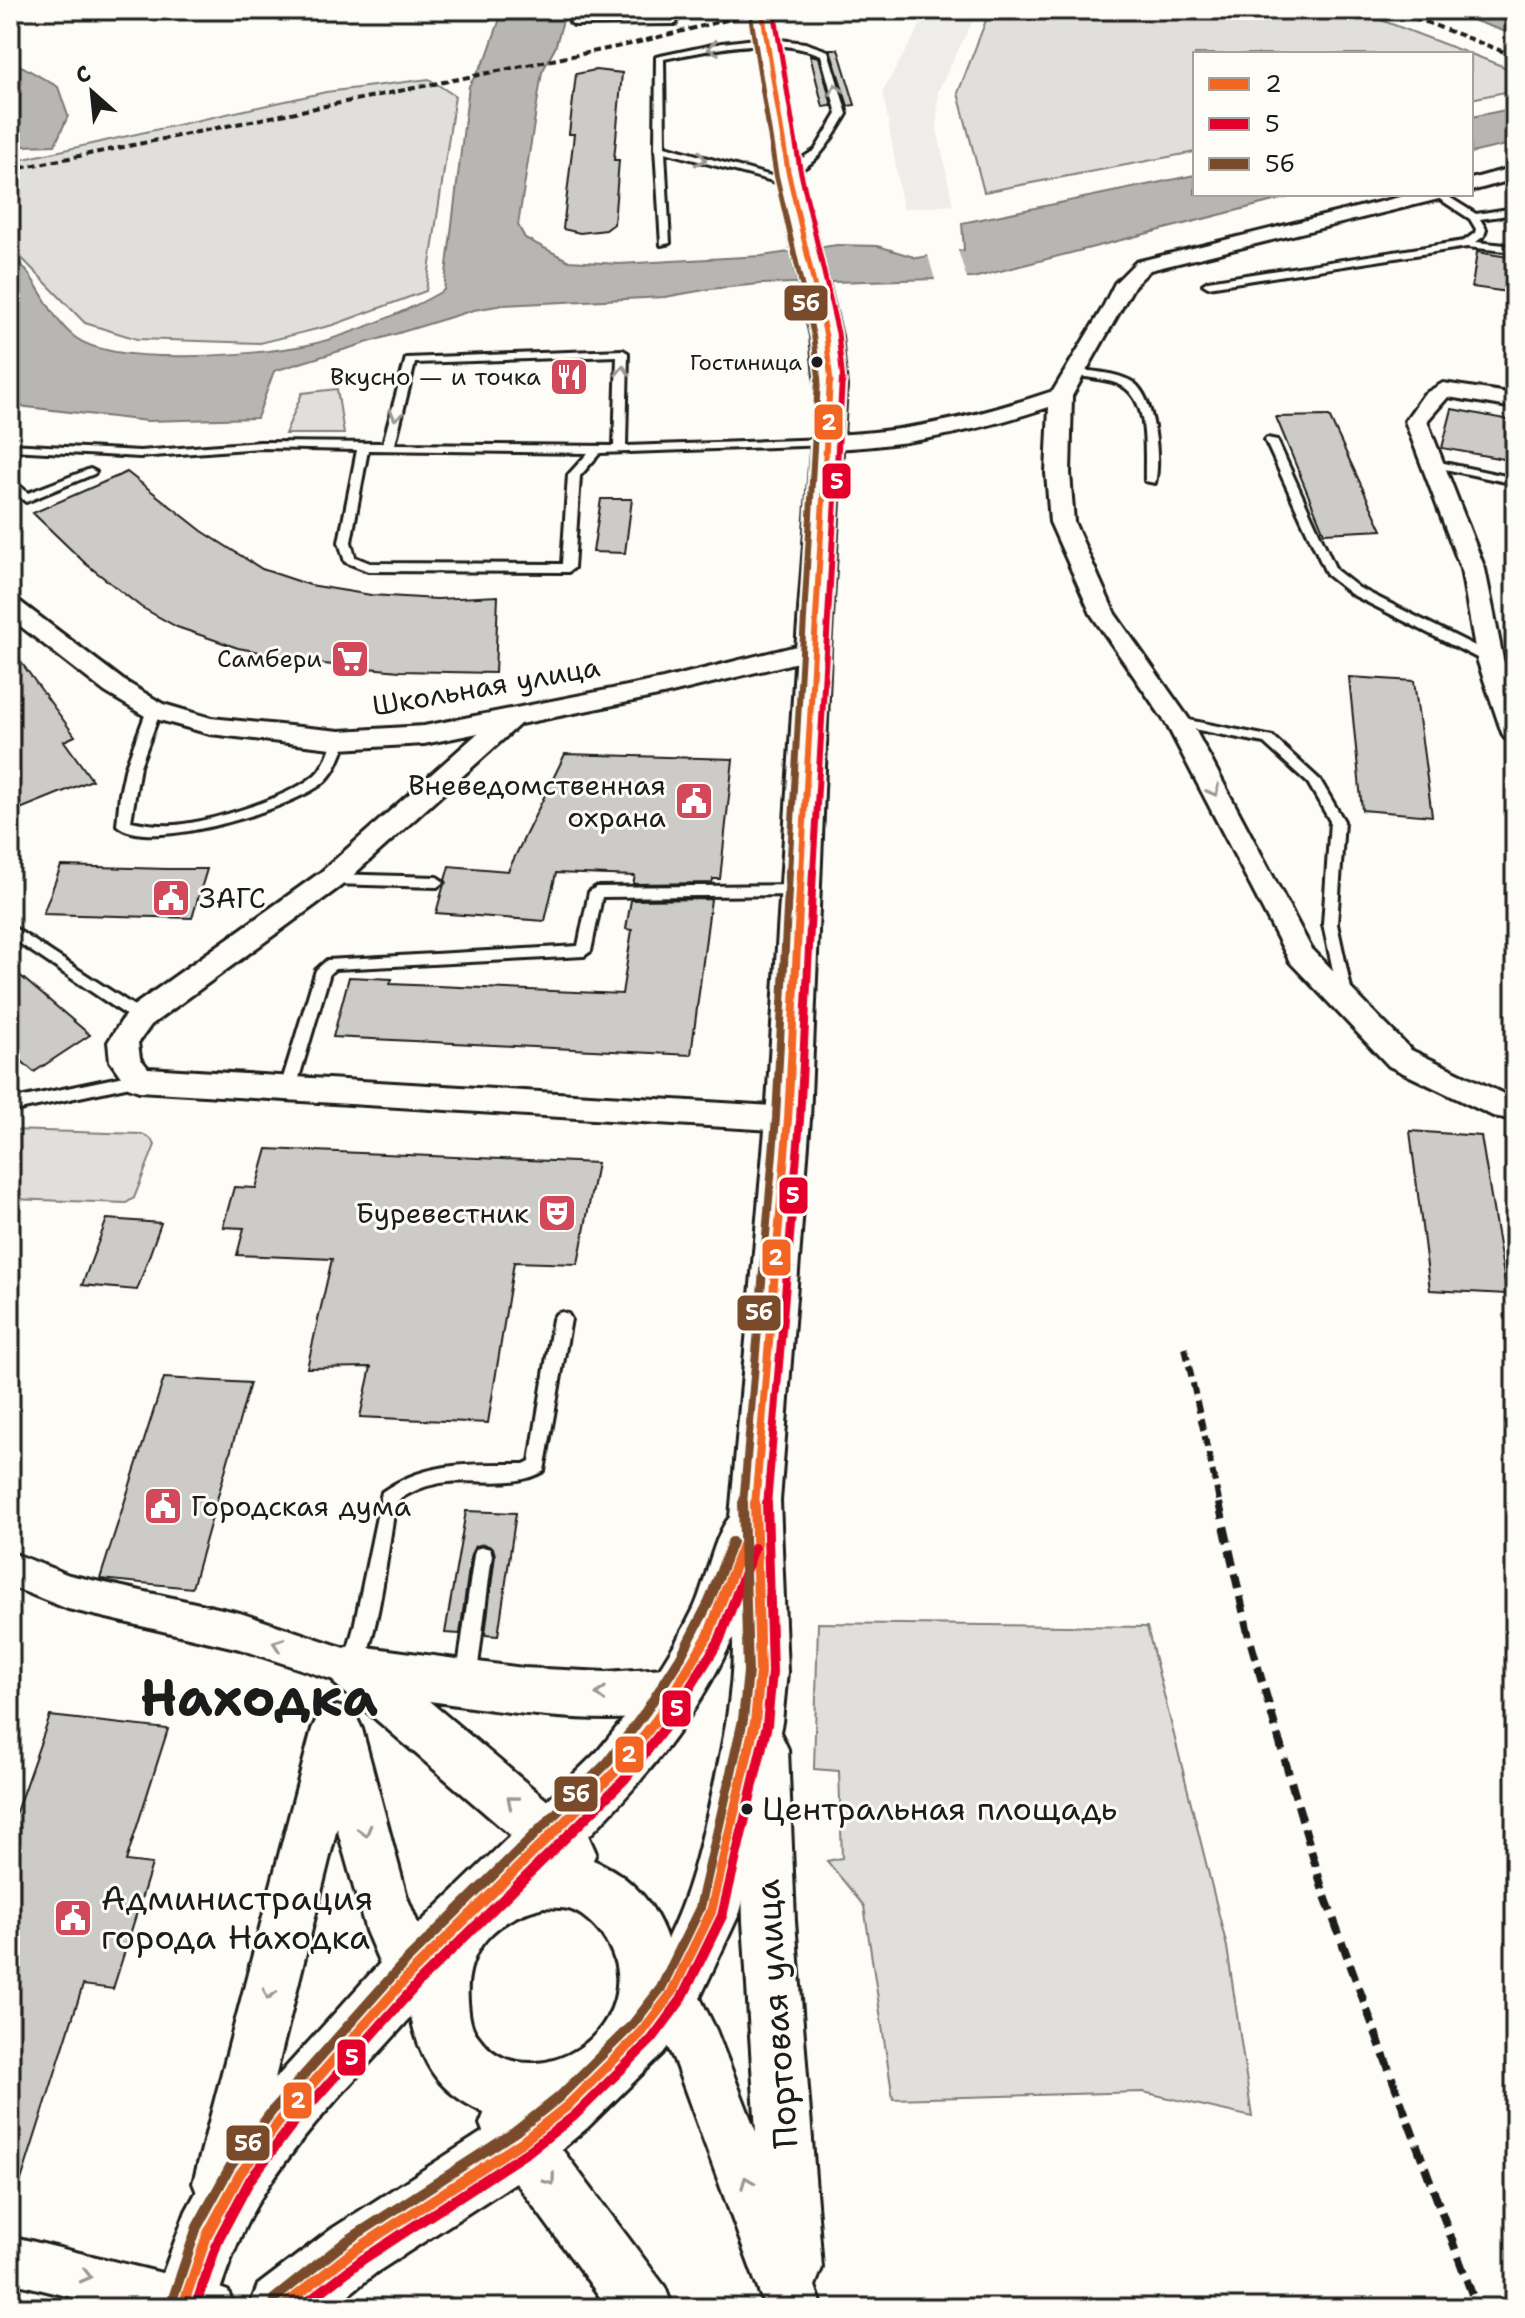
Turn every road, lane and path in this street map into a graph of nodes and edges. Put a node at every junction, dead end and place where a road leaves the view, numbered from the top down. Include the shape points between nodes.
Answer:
1 (675, 10) edge
2 (762, 10) edge
3 (574, 22) dead end
4 (767, 39) junction
5 (660, 148) junction
6 (1515, 173) edge
7 (790, 177) junction
8 (1473, 184) edge
9 (1428, 196) edge
10 (1439, 196) edge
11 (1515, 211) edge
12 (1474, 217) junction
13 (665, 243) dead end
14 (1467, 244) junction
15 (1515, 249) edge
16 (1208, 284) dead end
17 (1073, 372) junction
18 (1061, 396) junction
19 (1515, 401) edge
20 (1271, 440) dead end
21 (828, 442) junction
22 (10, 447) edge
23 (363, 447) junction
24 (388, 448) junction
25 (620, 449) junction
26 (597, 450) junction
27 (1430, 463) junction
28 (90, 472) dead end
29 (10, 481) edge
30 (1151, 481) dead end
31 (1515, 481) edge
32 (10, 606) edge
33 (813, 650) junction
34 (1490, 659) junction
35 (154, 710) junction
36 (512, 717) junction
37 (1178, 722) junction
38 (1515, 733) edge
39 (340, 740) junction
40 (331, 879) junction
41 (437, 882) dead end
42 (801, 890) junction
43 (10, 930) edge
44 (1346, 999) junction
45 (140, 1017) junction
46 (139, 1079) junction
47 (288, 1088) junction
48 (10, 1106) edge
49 (1511, 1113) edge
50 (788, 1119) junction
51 (562, 1319) dead end
52 (755, 1501) junction
53 (483, 1555) dead end
54 (10, 1569) edge
55 (352, 1668) junction
56 (760, 1672) junction
57 (466, 1683) junction
58 (679, 1690) junction
59 (337, 1729) junction
60 (551, 1834) junction
61 (483, 1902) junction
62 (627, 1917) junction
63 (410, 1974) junction
64 (671, 1994) junction
65 (454, 2054) junction
66 (604, 2070) junction
67 (522, 2142) junction
68 (208, 2233) junction
69 (10, 2259) edge
70 (193, 2305) edge
71 (281, 2308) edge
72 (644, 2308) edge
73 (795, 2308) edge

1 - 3 lane via 673,22
2 - 4 main road
4 -> 5 lane via 660,57
4 - 7 main road
7 -> 4 lane via 819,152 842,114 825,53
5 -> 7 lane
5 - 13 lane
6 - 8 street
7 - 21 main road via 820,305 831,386
9 - 17 street via 1143,266 1125,283
10 - 12 lane
11 - 12 lane
12 - 14 lane via 1480,234
14 - 15 lane
14 - 16 lane
17 - 18 street
17 - 30 lane via 1121,382 1144,401
18 - 21 street via 915,436
18 - 37 street via 1062,522 1103,614
19 - 27 street via 1443,390 1416,421
20 - 34 lane via 1331,572 1355,591
21 - 25 lane
21 - 33 main road
22 - 23 lane via 140,454 260,445
23 - 24 lane
23 - 26 lane via 345,542 349,559 368,567 568,568 574,475
25 -> 24 lane via 623,353 410,360
24 - 26 lane
25 - 26 lane
27 - 31 lane
27 - 34 street via 1473,569
28 - 29 lane via 26,498
32 - 35 street, Школьная улица
33 - 36 street, Школьная улица
33 - 42 main road
34 - 38 street
35 - 39 street, Школьная улица via 210,726
35 - 39 lane via 130,767 124,825 180,829 268,804 318,780
36 - 39 street, Школьная улица via 424,735
36 - 40 street
37 -> 44 street via 1300,955
37 - 44 lane via 1268,740 1313,780 1337,821 1330,924
40 - 41 lane
40 - 45 street
42 - 47 lane via 596,892 584,951 332,964 323,970
42 - 50 main road
43 - 45 lane
44 - 49 street via 1400,1058
45 - 46 street via 123,1042 125,1061
46 - 47 street
46 - 48 lane
47 - 50 street
50 - 52 main road
51 - 55 lane via 538,1465 526,1472 427,1475 403,1484 388,1498
52 - 56 main road
52 - 58 main road via 737,1569
53 - 57 lane
55 -> 54 street via 240,1631 68,1592
55 - 57 street
55 - 59 street
60 -> 55 street
56 - 64 main road via 755,1722 711,1912
56 - 73 street, Портовая улица via 769,1921
58 -> 57 street via 606,1695
58 - 60 main road via 617,1770
59 -> 63 street via 380,1888
59 -> 68 street
60 - 61 main road
60 - 62 street
61 - 62 main road via 512,1886 544,1879 575,1882 604,1895
61 - 63 main road
61 - 65 main road via 459,1926 438,1980 440,2025
62 - 64 street
62 - 66 main road via 642,1945 647,1978 643,2012 628,2044
63 - 65 street
63 - 68 main road via 282,2118 240,2174
64 - 66 main road
73 -> 64 street
65 - 66 main road via 477,2079 507,2093 540,2096 574,2088
65 - 67 street
66 - 67 main road
67 - 71 main road via 355,2250
67 -> 72 street
68 - 70 main road
69 -> 70 street

